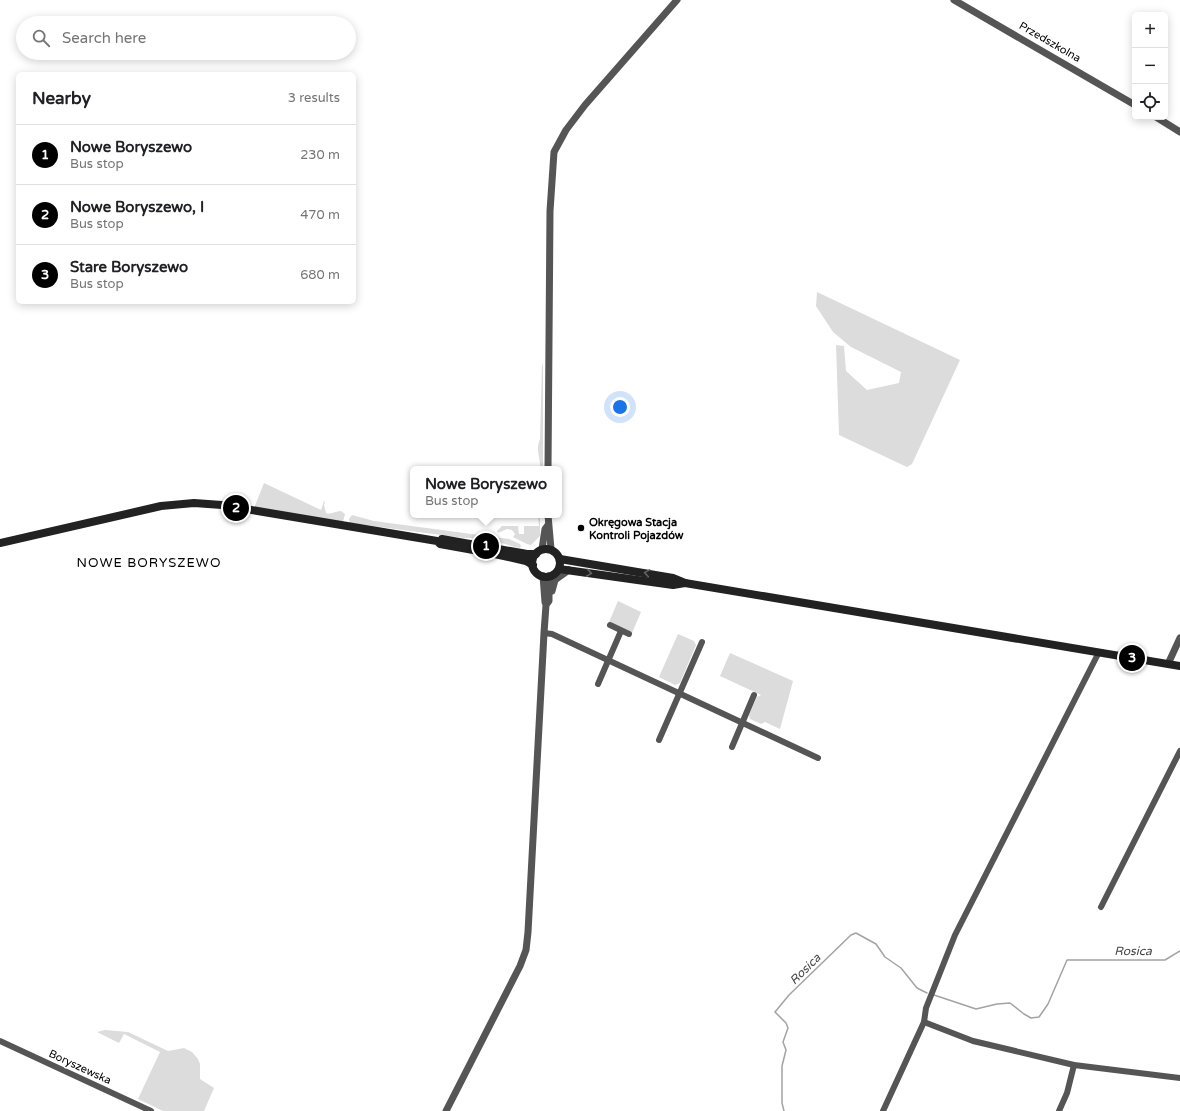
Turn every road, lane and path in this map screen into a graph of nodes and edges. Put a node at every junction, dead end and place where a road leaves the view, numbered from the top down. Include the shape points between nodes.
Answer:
1 (677, 0) edge
2 (954, 0) edge
3 (1132, 103) edge
4 (1161, 120) edge
5 (1180, 132) edge
6 (548, 466) edge
7 (548, 518) edge
8 (548, 525) junction
9 (437, 541) junction
10 (0, 543) edge
11 (551, 549) junction
12 (539, 552) junction
13 (560, 559) junction
14 (532, 565) junction
15 (559, 569) junction
16 (569, 570) junction
17 (546, 576) junction
18 (685, 583) junction
19 (548, 603) junction
20 (610, 625) dead end
21 (622, 631) junction
22 (544, 633) junction
23 (629, 634) dead end
24 (1180, 638) edge
25 (702, 642) dead end
26 (1099, 652) junction
27 (608, 660) junction
28 (1168, 664) junction
29 (1180, 666) edge
30 (598, 684) dead end
31 (680, 693) junction
32 (754, 696) dead end
33 (743, 722) junction
34 (659, 740) dead end
35 (732, 747) dead end
36 (1180, 751) edge
37 (818, 758) dead end
38 (1101, 907) dead end
39 (924, 1022) junction
40 (0, 1041) edge
41 (1074, 1065) junction
42 (1180, 1078) edge
43 (137, 1108) edge
44 (151, 1111) edge
45 (446, 1111) edge
46 (883, 1111) edge
47 (1059, 1111) edge

1 - 6 street via 585,105 566,130 554,152 550,211
2 - 3 street, Przedszkolna
4 - 5 street
7 - 8 street
8 - 11 street
8 - 12 street
9 - 10 main road via 194,503 161,506
9 - 12 main road via 442,539 527,554
9 - 14 main road via 440,544 526,561
11 - 12 main road
11 - 13 main road
12 - 14 main road
13 - 15 main road
18 -> 13 main road via 674,578
14 - 17 main road via 537,573
15 - 16 main road
15 - 17 main road via 556,574
16 -> 18 main road via 673,585
16 - 19 street via 555,580
17 - 19 street via 544,600
18 - 26 main road
19 - 22 street
20 - 21 street
21 - 23 street
21 - 27 street
22 - 27 street via 552,634
22 - 45 street via 526,948 520,966
24 - 28 street
25 - 31 street
26 - 28 main road
26 - 39 street via 955,935 926,1008
27 - 30 street
27 - 31 street
28 - 29 main road
31 - 33 street
31 - 34 street
32 - 33 street
33 - 35 street
33 - 37 street
36 - 38 street
39 - 41 street via 973,1041
39 - 46 street
40 - 43 street, Boryszewska
41 - 42 street
41 - 47 street via 1067,1093
43 - 44 street, Boryszewska

